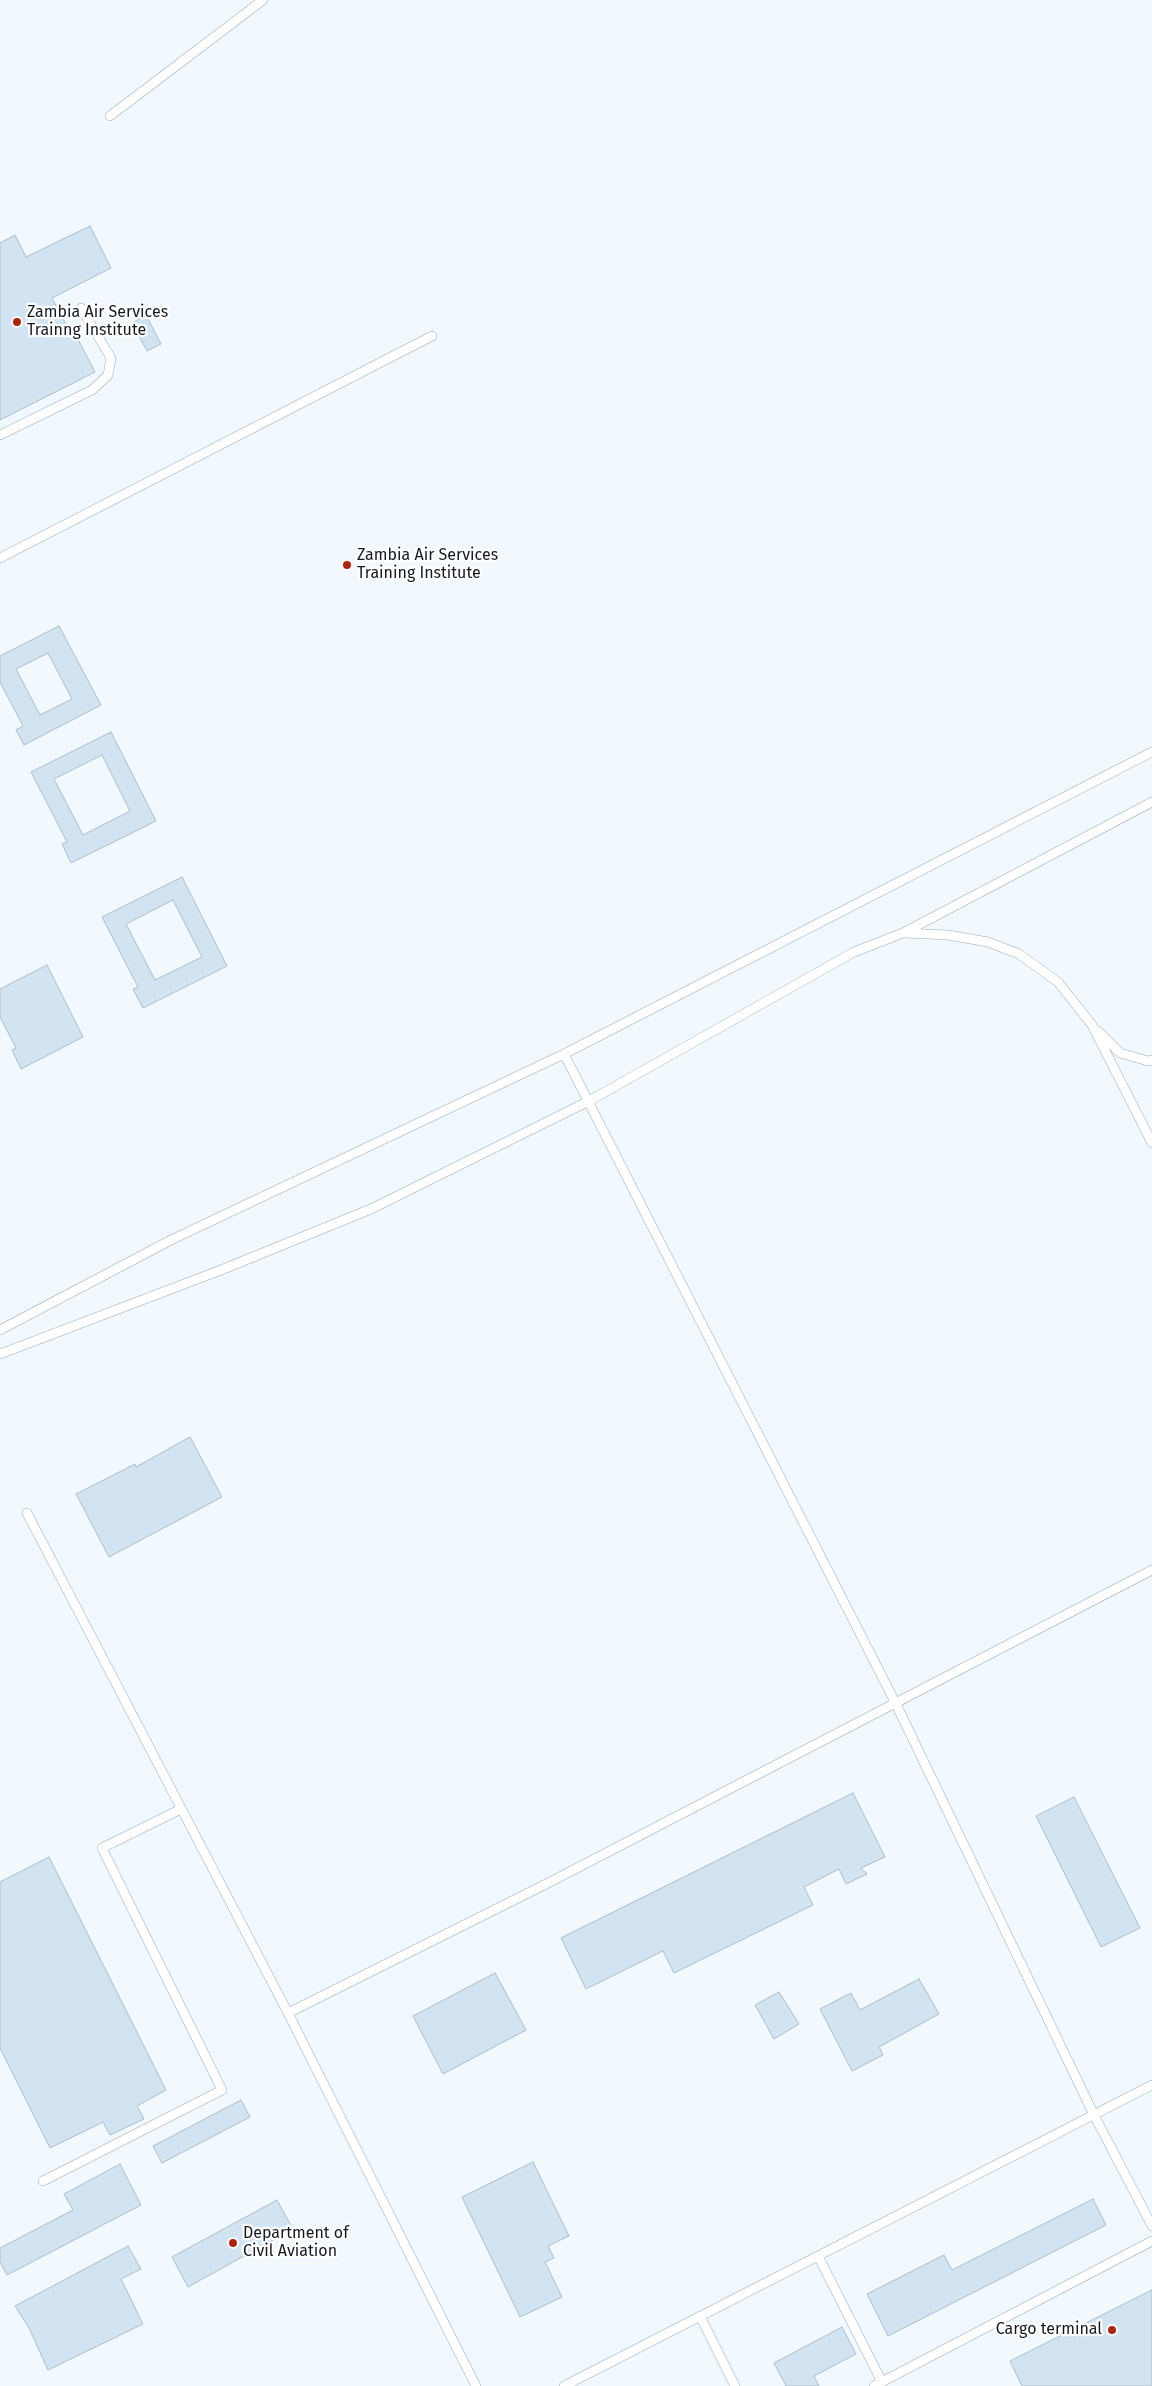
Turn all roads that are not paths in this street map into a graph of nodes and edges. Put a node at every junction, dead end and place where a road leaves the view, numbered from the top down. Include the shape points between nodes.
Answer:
1 (263, 0) edge
2 (110, 116) dead end
3 (81, 308) dead end
4 (432, 336) dead end
5 (0, 435) edge
6 (0, 558) edge
7 (1152, 752) edge
8 (1152, 802) edge
9 (903, 933) junction
10 (1092, 1025) junction
11 (564, 1054) junction
12 (1152, 1060) edge
13 (589, 1100) junction
14 (1148, 1129) edge
15 (1152, 1143) edge
16 (0, 1330) edge
17 (0, 1354) edge
18 (27, 1513) dead end
19 (1152, 1570) edge
20 (895, 1702) junction
21 (181, 1809) junction
22 (288, 2014) junction
23 (1152, 2085) edge
24 (1094, 2115) junction
25 (43, 2181) dead end
26 (1152, 2226) edge
27 (1152, 2241) edge
28 (818, 2256) junction
29 (700, 2316) junction
30 (878, 2384) edge
31 (476, 2386) edge
32 (564, 2386) edge
33 (735, 2386) edge

1 - 2 lane
3 - 5 lane via 111,358 108,375 92,390
4 - 6 lane
7 - 11 lane
8 - 9 lane
9 - 10 lane via 948,935 988,942 1019,954 1058,982
9 - 13 lane via 854,952
10 - 12 lane via 1120,1053
10 - 14 lane
11 - 13 lane
11 - 16 lane via 171,1240
13 - 17 lane via 371,1209 222,1270
13 - 20 lane
14 - 15 lane
18 - 21 lane
19 - 20 lane
20 - 22 lane
20 - 24 lane
21 - 22 lane
21 - 25 lane via 102,1848 222,2090
22 - 31 lane
23 - 24 lane
24 - 26 lane
24 - 28 lane
27 - 30 lane
28 - 29 lane
28 - 30 lane
29 - 32 lane
29 - 33 lane

